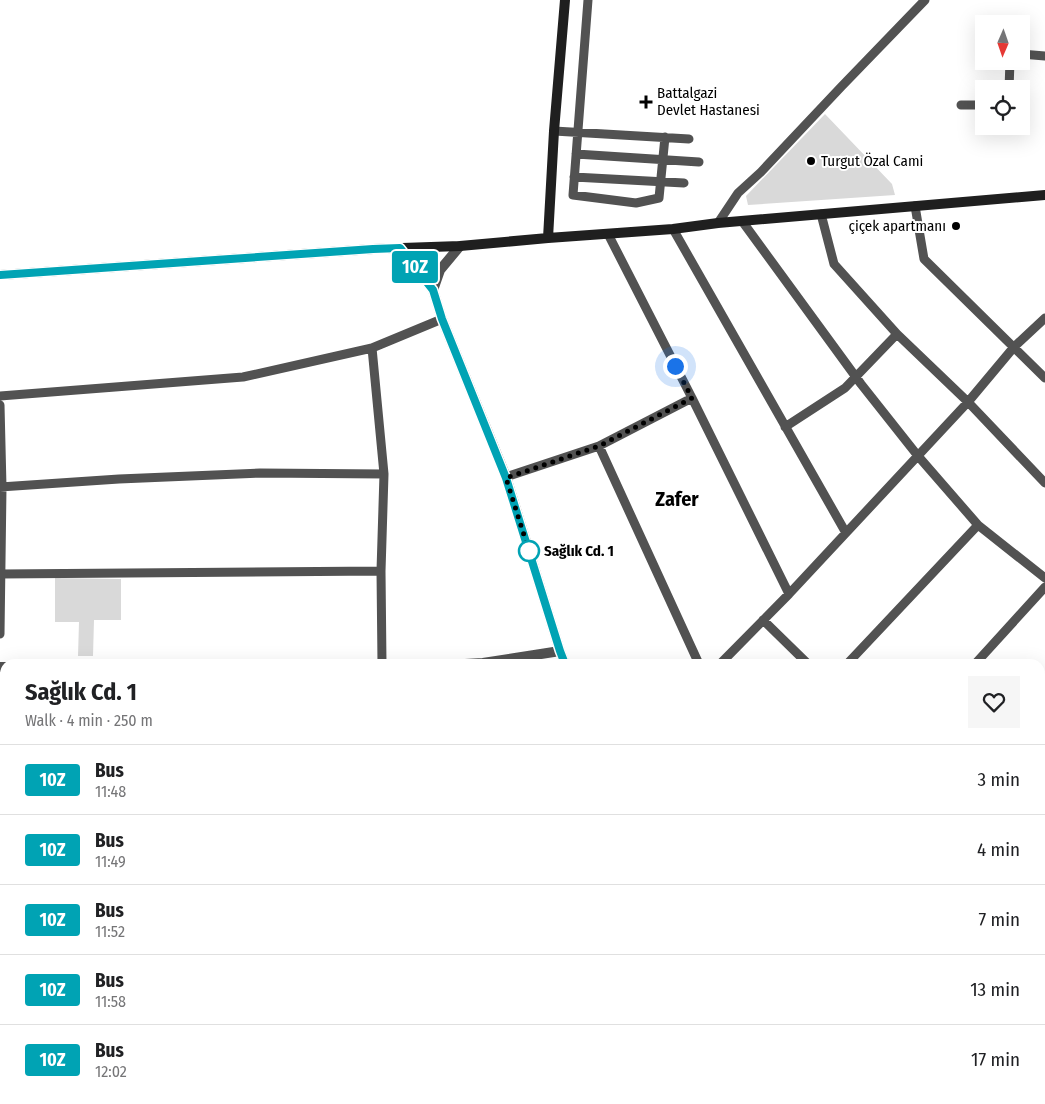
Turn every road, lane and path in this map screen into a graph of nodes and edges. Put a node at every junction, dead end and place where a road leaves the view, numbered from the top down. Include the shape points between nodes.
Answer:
1 (565, 0) edge
2 (588, 0) edge
3 (925, 0) edge
4 (1030, 55) edge
5 (1045, 56) edge
6 (961, 104) dead end
7 (975, 105) edge
8 (554, 131) junction
9 (578, 132) junction
10 (665, 137) junction
11 (689, 139) dead end
12 (576, 154) junction
13 (663, 160) junction
14 (699, 162) dead end
15 (574, 177) junction
16 (661, 182) junction
17 (684, 183) dead end
18 (1045, 195) edge
19 (915, 206) junction
20 (821, 214) junction
21 (742, 221) junction
22 (718, 223) junction
23 (673, 229) junction
24 (608, 234) junction
25 (548, 238) junction
26 (460, 246) junction
27 (400, 248) junction
28 (0, 276) edge
29 (433, 290) junction
30 (1045, 318) edge
31 (442, 319) junction
32 (897, 334) junction
33 (1014, 347) junction
34 (372, 348) junction
35 (855, 376) junction
36 (1045, 378) edge
37 (0, 396) edge
38 (692, 398) junction
39 (968, 402) junction
40 (0, 405) edge
41 (785, 428) junction
42 (599, 446) junction
43 (918, 456) junction
44 (384, 474) junction
45 (506, 478) junction
46 (1045, 483) edge
47 (1, 487) edge
48 (978, 525) junction
49 (846, 533) junction
50 (381, 571) junction
51 (1, 574) edge
52 (1045, 578) edge
53 (1045, 587) edge
54 (789, 594) junction
55 (763, 620) junction
56 (0, 634) edge
57 (560, 651) junction
58 (382, 659) edge
59 (509, 659) edge
60 (563, 659) edge
61 (697, 659) edge
62 (725, 659) edge
63 (803, 659) edge
64 (852, 659) edge
65 (980, 659) edge

1 - 8 main road
2 - 9 street
3 - 22 street via 738,193
4 - 5 street
6 - 7 street
8 - 9 street
8 - 25 main road
9 - 10 street
9 - 12 street
10 - 11 street
10 - 13 street
12 - 13 street
12 - 15 street
13 - 14 street
13 - 16 street
15 - 16 street
15 - 16 street via 573,195 636,203 660,198
16 - 17 street
18 - 19 main road
19 - 20 main road
19 - 33 street via 924,259
20 - 21 main road
20 - 32 street via 834,264
21 - 22 main road
21 - 35 street
22 - 23 main road
23 - 24 main road
23 - 41 street
24 - 25 main road
24 - 38 street
25 - 26 main road
26 - 27 main road
26 - 29 street via 440,270
27 - 28 main road
27 - 29 street
29 - 31 street
30 - 33 street
31 - 34 street
31 - 45 street
32 - 35 street
32 - 39 street
33 - 36 street
33 - 39 street
34 - 37 street via 243,376
34 - 44 street
35 - 41 street via 845,388
35 - 43 street
38 - 42 street
38 - 54 street
39 - 43 street
39 - 46 street
40 - 47 street
41 - 49 street
42 - 45 street
42 - 61 street
43 - 48 street
43 - 49 street
44 - 47 street via 260,473
44 - 50 street
45 - 57 street
47 - 51 street
48 - 52 street
48 - 64 street
49 - 54 street
50 - 51 street
50 - 58 street
51 - 56 street
53 - 65 street
54 - 55 street
55 - 62 street
55 - 63 street
57 - 59 street
57 - 60 street

